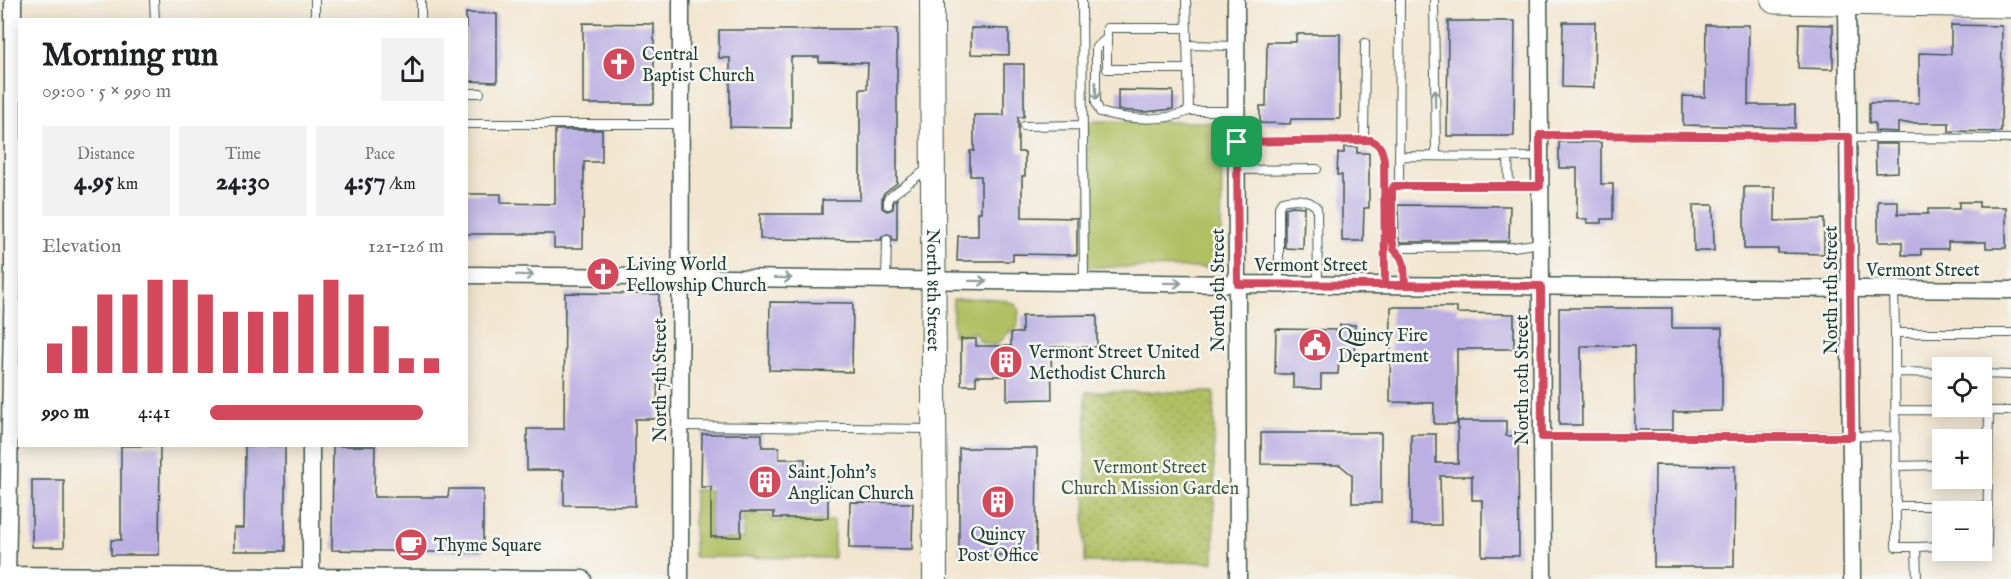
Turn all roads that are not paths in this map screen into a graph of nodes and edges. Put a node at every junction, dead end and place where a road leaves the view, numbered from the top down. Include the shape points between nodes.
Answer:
1 (13, 0) edge
2 (154, 0) edge
3 (315, 0) edge
4 (421, 0) edge
5 (681, 0) edge
6 (932, 0) edge
7 (1082, 0) edge
8 (1186, 0) edge
9 (1236, 0) edge
10 (1400, 0) edge
11 (1434, 0) edge
12 (1539, 0) edge
13 (1775, 0) edge
14 (1847, 1) edge
15 (2011, 4) edge
16 (154, 18) edge
17 (315, 18) edge
18 (421, 18) edge
19 (1187, 28) junction
20 (1107, 38) junction
21 (1365, 43) dead end
22 (1187, 45) junction
23 (1236, 46) junction
24 (1188, 69) junction
25 (468, 93) edge
26 (480, 93) dead end
27 (1189, 111) junction
28 (1236, 111) junction
29 (468, 124) edge
30 (681, 124) junction
31 (1083, 125) junction
32 (1024, 126) dead end
33 (1540, 135) junction
34 (1849, 137) junction
35 (2011, 138) edge
36 (1364, 141) junction
37 (1237, 142) junction
38 (1399, 156) junction
39 (1436, 156) junction
40 (1508, 157) junction
41 (1540, 157) junction
42 (933, 165) junction
43 (1317, 169) dead end
44 (1237, 170) junction
45 (1399, 186) junction
46 (1509, 186) junction
47 (1540, 186) junction
48 (888, 205) dead end
49 (887, 240) dead end
50 (1541, 243) junction
51 (1397, 253) junction
52 (11, 270) edge
53 (468, 275) edge
54 (680, 277) junction
55 (886, 280) junction
56 (933, 281) junction
57 (1084, 282) junction
58 (1238, 284) junction
59 (1279, 284) junction
60 (1318, 285) junction
61 (1385, 285) junction
62 (1405, 285) junction
63 (1541, 286) junction
64 (1851, 289) junction
65 (1894, 289) junction
66 (2011, 290) edge
67 (1895, 333) junction
68 (2011, 333) edge
69 (1895, 372) junction
70 (1932, 373) edge
71 (1992, 374) edge
72 (2011, 375) edge
73 (1895, 410) junction
74 (1932, 410) edge
75 (1992, 411) edge
76 (2011, 411) edge
77 (5, 418) edge
78 (680, 426) junction
79 (934, 429) junction
80 (1895, 436) junction
81 (1542, 437) junction
82 (1851, 437) junction
83 (312, 447) edge
84 (1932, 465) edge
85 (1895, 466) junction
86 (1895, 506) junction
87 (1932, 506) edge
88 (1932, 546) edge
89 (1917, 547) junction
90 (4, 576) edge
91 (162, 577) edge
92 (310, 578) edge
93 (583, 579) edge
94 (680, 579) edge
95 (935, 579) edge
96 (1238, 579) edge
97 (1543, 579) edge
98 (1852, 579) edge
99 (1917, 579) edge

1 - 52 street
2 - 16 lane
3 - 17 lane
4 - 18 lane
5 - 30 street, North 7th Street
6 - 42 street, North 8th Street
7 - 31 lane
8 - 19 lane
9 - 23 street, North 9th Street
10 - 38 lane
39 -> 11 lane
12 - 33 street, North 10th Street
13 - 14 main road
14 - 15 main road
14 - 34 street, North 11th Street
19 - 20 lane via 1107,28
19 - 22 lane
20 - 24 lane via 1107,69
20 -> 27 lane via 1096,48 1096,103 1100,112 1116,117 1174,117
21 - 36 lane
22 - 23 lane
22 - 24 lane
23 - 28 street, North 9th Street
24 - 27 lane
25 - 26 lane
27 - 28 lane
28 - 37 street, North 9th Street
29 - 30 lane
30 - 54 street, North 7th Street
31 - 32 lane
31 - 57 lane
33 - 34 lane
33 - 41 street, North 10th Street
34 - 35 lane
34 - 64 street, North 11th Street
36 - 37 lane
36 - 61 lane via 1377,143 1384,160
37 - 44 street, North 9th Street
38 - 39 lane
38 - 45 lane
39 - 40 lane
40 - 41 lane
40 - 46 lane
41 - 47 street, North 10th Street
42 - 48 lane via 888,198
42 - 56 street, North 8th Street
43 - 44 lane
44 - 58 street, North 9th Street
45 - 46 lane
45 - 51 lane via 1392,190 1392,238
46 - 47 lane
47 - 50 street, North 10th Street
49 - 55 lane
50 - 51 lane via 1514,247 1404,248
50 - 63 street, North 10th Street
51 - 62 lane via 1404,265
52 - 77 street
53 -> 54 street, Vermont Street
54 -> 55 street, Vermont Street
54 - 78 street, North 7th Street
55 - 56 street, Vermont Street
56 -> 57 street, Vermont Street
56 - 79 street, North 8th Street
57 -> 58 street, Vermont Street
58 - 59 street, Vermont Street
58 - 96 street, North 9th Street
59 - 60 street, Vermont Street
59 - 60 lane via 1279,207 1287,199 1305,200 1317,208
60 - 61 street, Vermont Street
61 - 62 street, Vermont Street
62 - 63 street, Vermont Street
63 - 64 street, Vermont Street
63 - 81 street, North 10th Street
64 - 65 street, Vermont Street
64 - 82 street, North 11th Street
65 - 66 street, Vermont Street
65 - 67 lane
67 - 68 lane
67 - 69 lane
69 - 70 lane
69 - 73 lane
71 - 72 lane
73 - 74 lane
73 - 80 lane
75 - 76 lane
77 - 90 street
78 - 79 lane
78 - 94 street, North 7th Street
79 - 95 street, North 8th Street
80 - 82 lane
80 - 85 lane
81 - 82 lane
81 - 97 street, North 10th Street
82 - 98 street, North 11th Street
83 - 92 street
84 - 85 lane
85 - 86 lane
86 - 87 lane
86 - 89 lane via 1896,547
88 - 89 lane
89 - 99 lane
90 - 91 street
91 - 92 street
92 - 93 street

